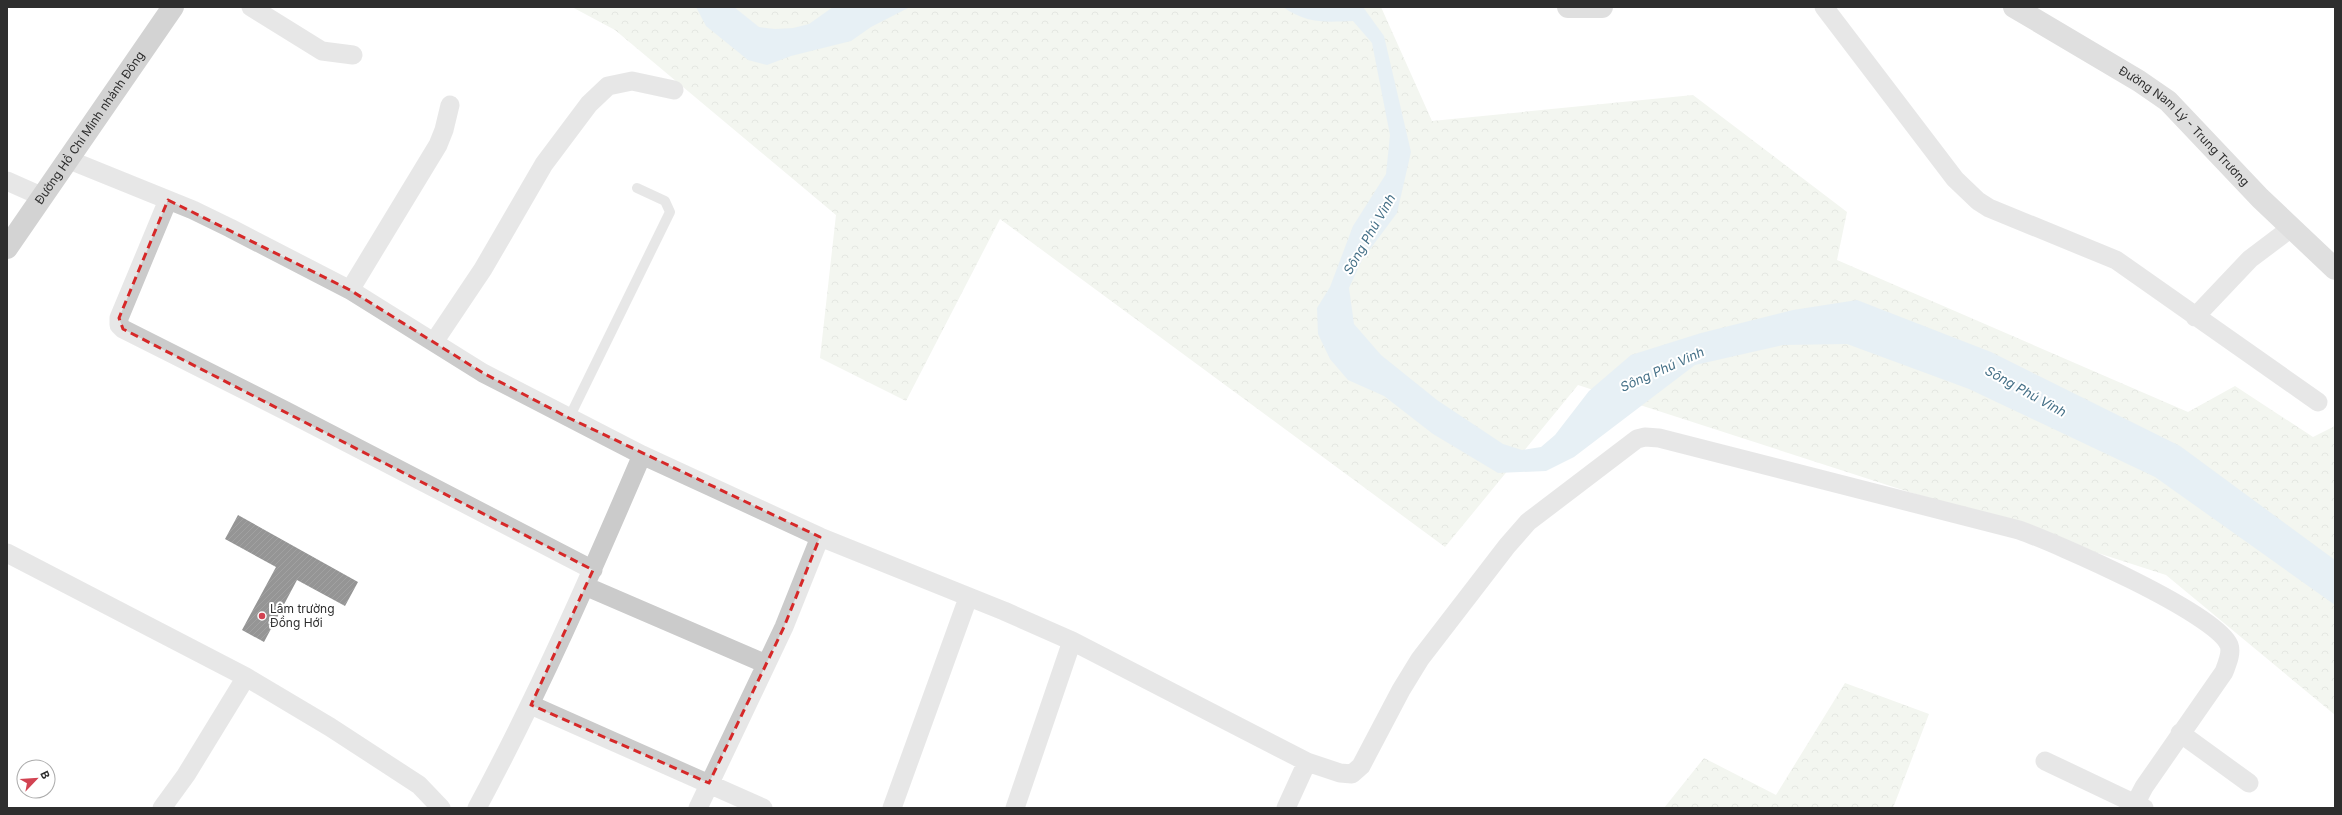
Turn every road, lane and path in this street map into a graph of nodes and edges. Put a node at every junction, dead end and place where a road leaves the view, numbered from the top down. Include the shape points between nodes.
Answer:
1 (173, 7) edge
2 (251, 7) edge
3 (1568, 7) edge
4 (1602, 7) edge
5 (1824, 7) edge
6 (2018, 8) edge
7 (353, 55) dead end
8 (674, 90) dead end
9 (450, 105) dead end
10 (67, 158) junction
11 (7, 181) edge
12 (637, 188) dead end
13 (44, 197) junction
14 (168, 200) junction
15 (2291, 228) junction
16 (7, 248) edge
17 (2335, 269) edge
18 (350, 290) junction
19 (2195, 317) junction
20 (434, 342) junction
21 (2318, 402) dead end
22 (569, 418) junction
23 (642, 454) junction
24 (820, 538) junction
25 (7, 553) edge
26 (589, 578) junction
27 (968, 598) junction
28 (1072, 641) junction
29 (766, 664) junction
30 (246, 678) junction
31 (530, 705) junction
32 (2180, 733) junction
33 (2045, 761) dead end
34 (1307, 762) junction
35 (709, 783) junction
36 (2249, 783) dead end
37 (2137, 807) edge
38 (162, 808) edge
39 (441, 808) edge
40 (477, 808) edge
41 (698, 808) edge
42 (763, 808) edge
43 (892, 808) edge
44 (1015, 808) edge
45 (1286, 808) edge

1 - 10 highway, Đường Hồ Chí Minh nhánh Đông
2 - 7 street via 322,51
3 - 4 main road
5 - 19 street via 1956,179 1978,201 2002,215 2106,255
6 - 15 main road, Đường Nam Lý - Trung Trương via 2163,98
8 - 20 street via 632,81 608,86 589,104 544,164 483,269
9 - 18 street via 438,144
10 - 13 highway, Đường Hồ Chí Minh nhánh Đông
10 - 14 street
11 - 13 street
12 - 22 lane via 665,201 670,212
13 - 16 highway, Đường Hồ Chí Minh nhánh Đông
14 - 18 street via 230,228
14 - 26 street via 118,318 123,330 286,411
15 - 17 main road, Đường Nam Lý - Trung Trương
15 - 19 street via 2250,259
18 - 20 street
19 - 21 street
20 - 22 street via 484,373
22 - 23 street
23 - 24 street
23 - 26 street
24 - 27 street
24 - 29 street via 787,621
25 - 30 street
26 - 29 street
26 - 31 street
27 - 28 street
27 - 43 street
28 - 34 street
28 - 44 street
29 - 35 street
30 - 38 street via 186,775
30 - 39 street via 336,731 419,785
31 - 35 street
31 - 40 street
32 - 34 street via 2224,672 2230,646 2207,623 2164,597 2061,546 2019,530 1659,438 1645,437 1637,439 1528,522 1507,546 1420,659 1361,766 1352,774 1340,773
32 - 36 street
32 - 37 street via 2144,787
33 - 37 street
34 - 45 street
35 - 41 street
35 - 42 street

